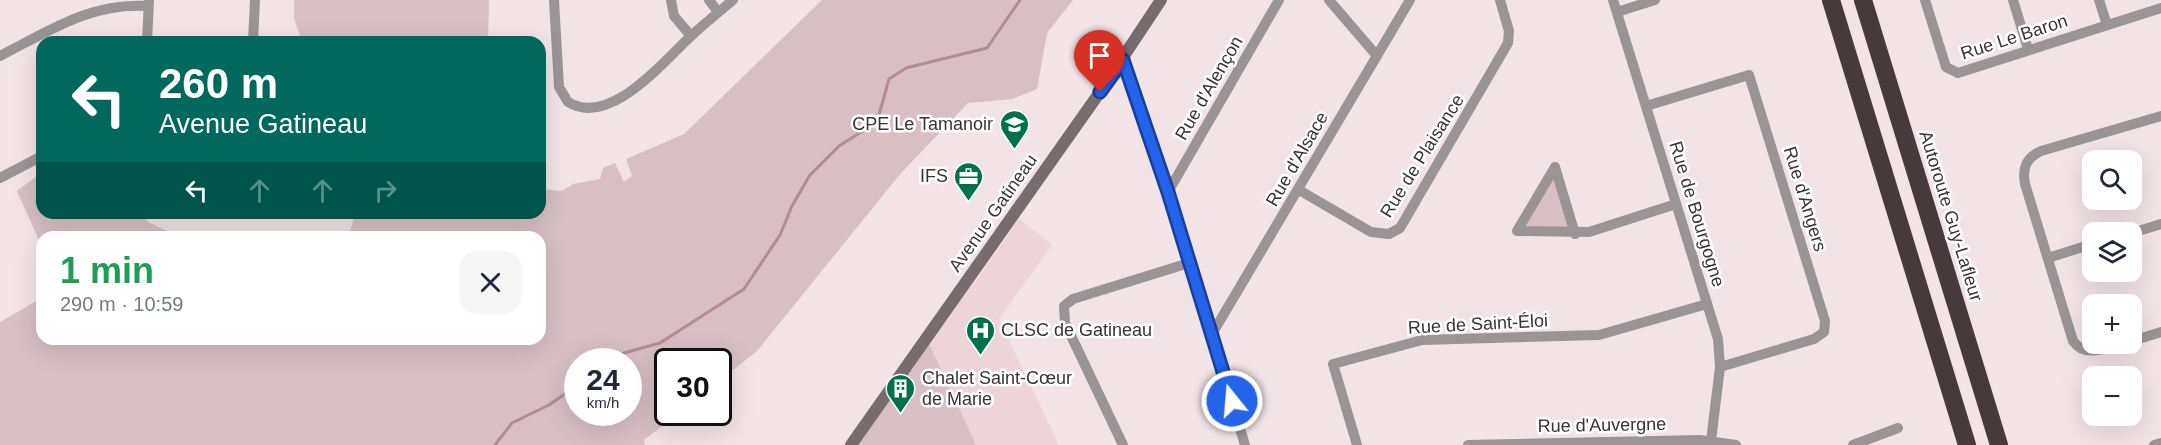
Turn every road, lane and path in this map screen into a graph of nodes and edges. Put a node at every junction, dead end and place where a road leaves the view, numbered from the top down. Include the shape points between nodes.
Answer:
1 (255, 0) edge
2 (554, 0) edge
3 (671, 0) edge
4 (709, 0) edge
5 (734, 0) edge
6 (1161, 0) edge
7 (1279, 0) edge
8 (1329, 0) edge
9 (1410, 0) edge
10 (1500, 0) edge
11 (1613, 0) edge
12 (1655, 0) edge
13 (1831, 0) edge
14 (1863, 0) edge
15 (1925, 0) edge
16 (2013, 0) edge
17 (2099, 0) edge
18 (149, 3) edge
19 (2161, 8) edge
20 (718, 12) junction
21 (1617, 12) junction
22 (2107, 25) junction
23 (40, 36) edge
24 (147, 36) edge
25 (253, 36) edge
26 (691, 36) junction
27 (36, 38) edge
28 (2028, 50) junction
29 (0, 56) edge
30 (1377, 56) junction
31 (1123, 60) junction
32 (1646, 106) junction
33 (2161, 116) edge
34 (36, 159) edge
35 (0, 178) edge
36 (1299, 190) junction
37 (1168, 192) junction
38 (1676, 204) junction
39 (2161, 224) edge
40 (2142, 230) edge
41 (1575, 234) junction
42 (2082, 247) edge
43 (2048, 258) junction
44 (1189, 263) junction
45 (1707, 304) junction
46 (2161, 332) edge
47 (1212, 334) junction
48 (2142, 338) edge
49 (2082, 348) edge
50 (1720, 367) junction
51 (1899, 428) dead end
52 (1711, 441) junction
53 (1635, 443) edge
54 (2161, 443) edge
55 (1532, 444) edge
56 (851, 445) edge
57 (1123, 445) edge
58 (1245, 445) edge
59 (1357, 445) edge
60 (1468, 445) edge
61 (1736, 445) edge
62 (1853, 445) edge
63 (1967, 445) edge
64 (1999, 445) edge
65 (2154, 445) edge

1 - 25 street
2 - 26 street via 559,87 568,102 578,106 601,105 629,93
3 - 26 street via 674,16
4 - 20 street
5 - 20 street
6 - 31 street, Avenue Gatineau
7 - 37 street, Rue d'Alençon
8 - 30 street
9 - 30 street, Rue d'Alsace
10 - 36 street, Rue de Plaisance via 1509,31 1508,43 1400,228 1389,234 1371,232
11 - 21 street, Rue de Bourgogne
12 - 21 street
13 - 63 highway
14 - 64 highway, Autoroute Guy-Lafleur
15 - 28 street, Rue Le Baron via 1946,67 1953,72
16 - 28 street
17 - 22 street
18 - 23 street via 95,9
18 - 24 street
19 - 22 street, Rue Le Baron
20 - 26 street
21 - 32 street, Rue de Bourgogne
22 - 28 street, Rue Le Baron
27 - 29 street
30 - 36 street, Rue d'Alsace
31 - 37 street
31 - 56 street, Avenue Gatineau
32 - 38 street, Rue de Bourgogne
32 - 50 street, Rue d'Angers via 1749,75 1825,321 1824,332 1815,339
33 - 43 street via 2041,151 2030,158 2024,169 2025,184
34 - 35 street
36 - 47 street, Rue d'Alsace
37 - 44 street
38 - 41 street
38 - 45 street, Rue de Bourgogne
39 - 40 street
41 - 41 street via 1517,231 1555,166 1562,189
42 - 43 street
43 - 49 street via 2071,336
44 - 47 street
44 - 57 street via 1073,299 1064,306 1065,322
45 - 50 street, Rue de Bourgogne via 1718,339
45 - 59 street, Rue de Saint-Éloi via 1599,335 1422,340 1333,364
46 - 48 street
47 - 58 street
50 - 52 street, Rue de Bourgogne
51 - 62 street
52 - 53 street, Rue d'Auvergne
52 - 61 street, Rue d'Auvergne
53 - 55 street, Rue d'Auvergne
54 - 65 street
55 - 60 street, Rue d'Auvergne

